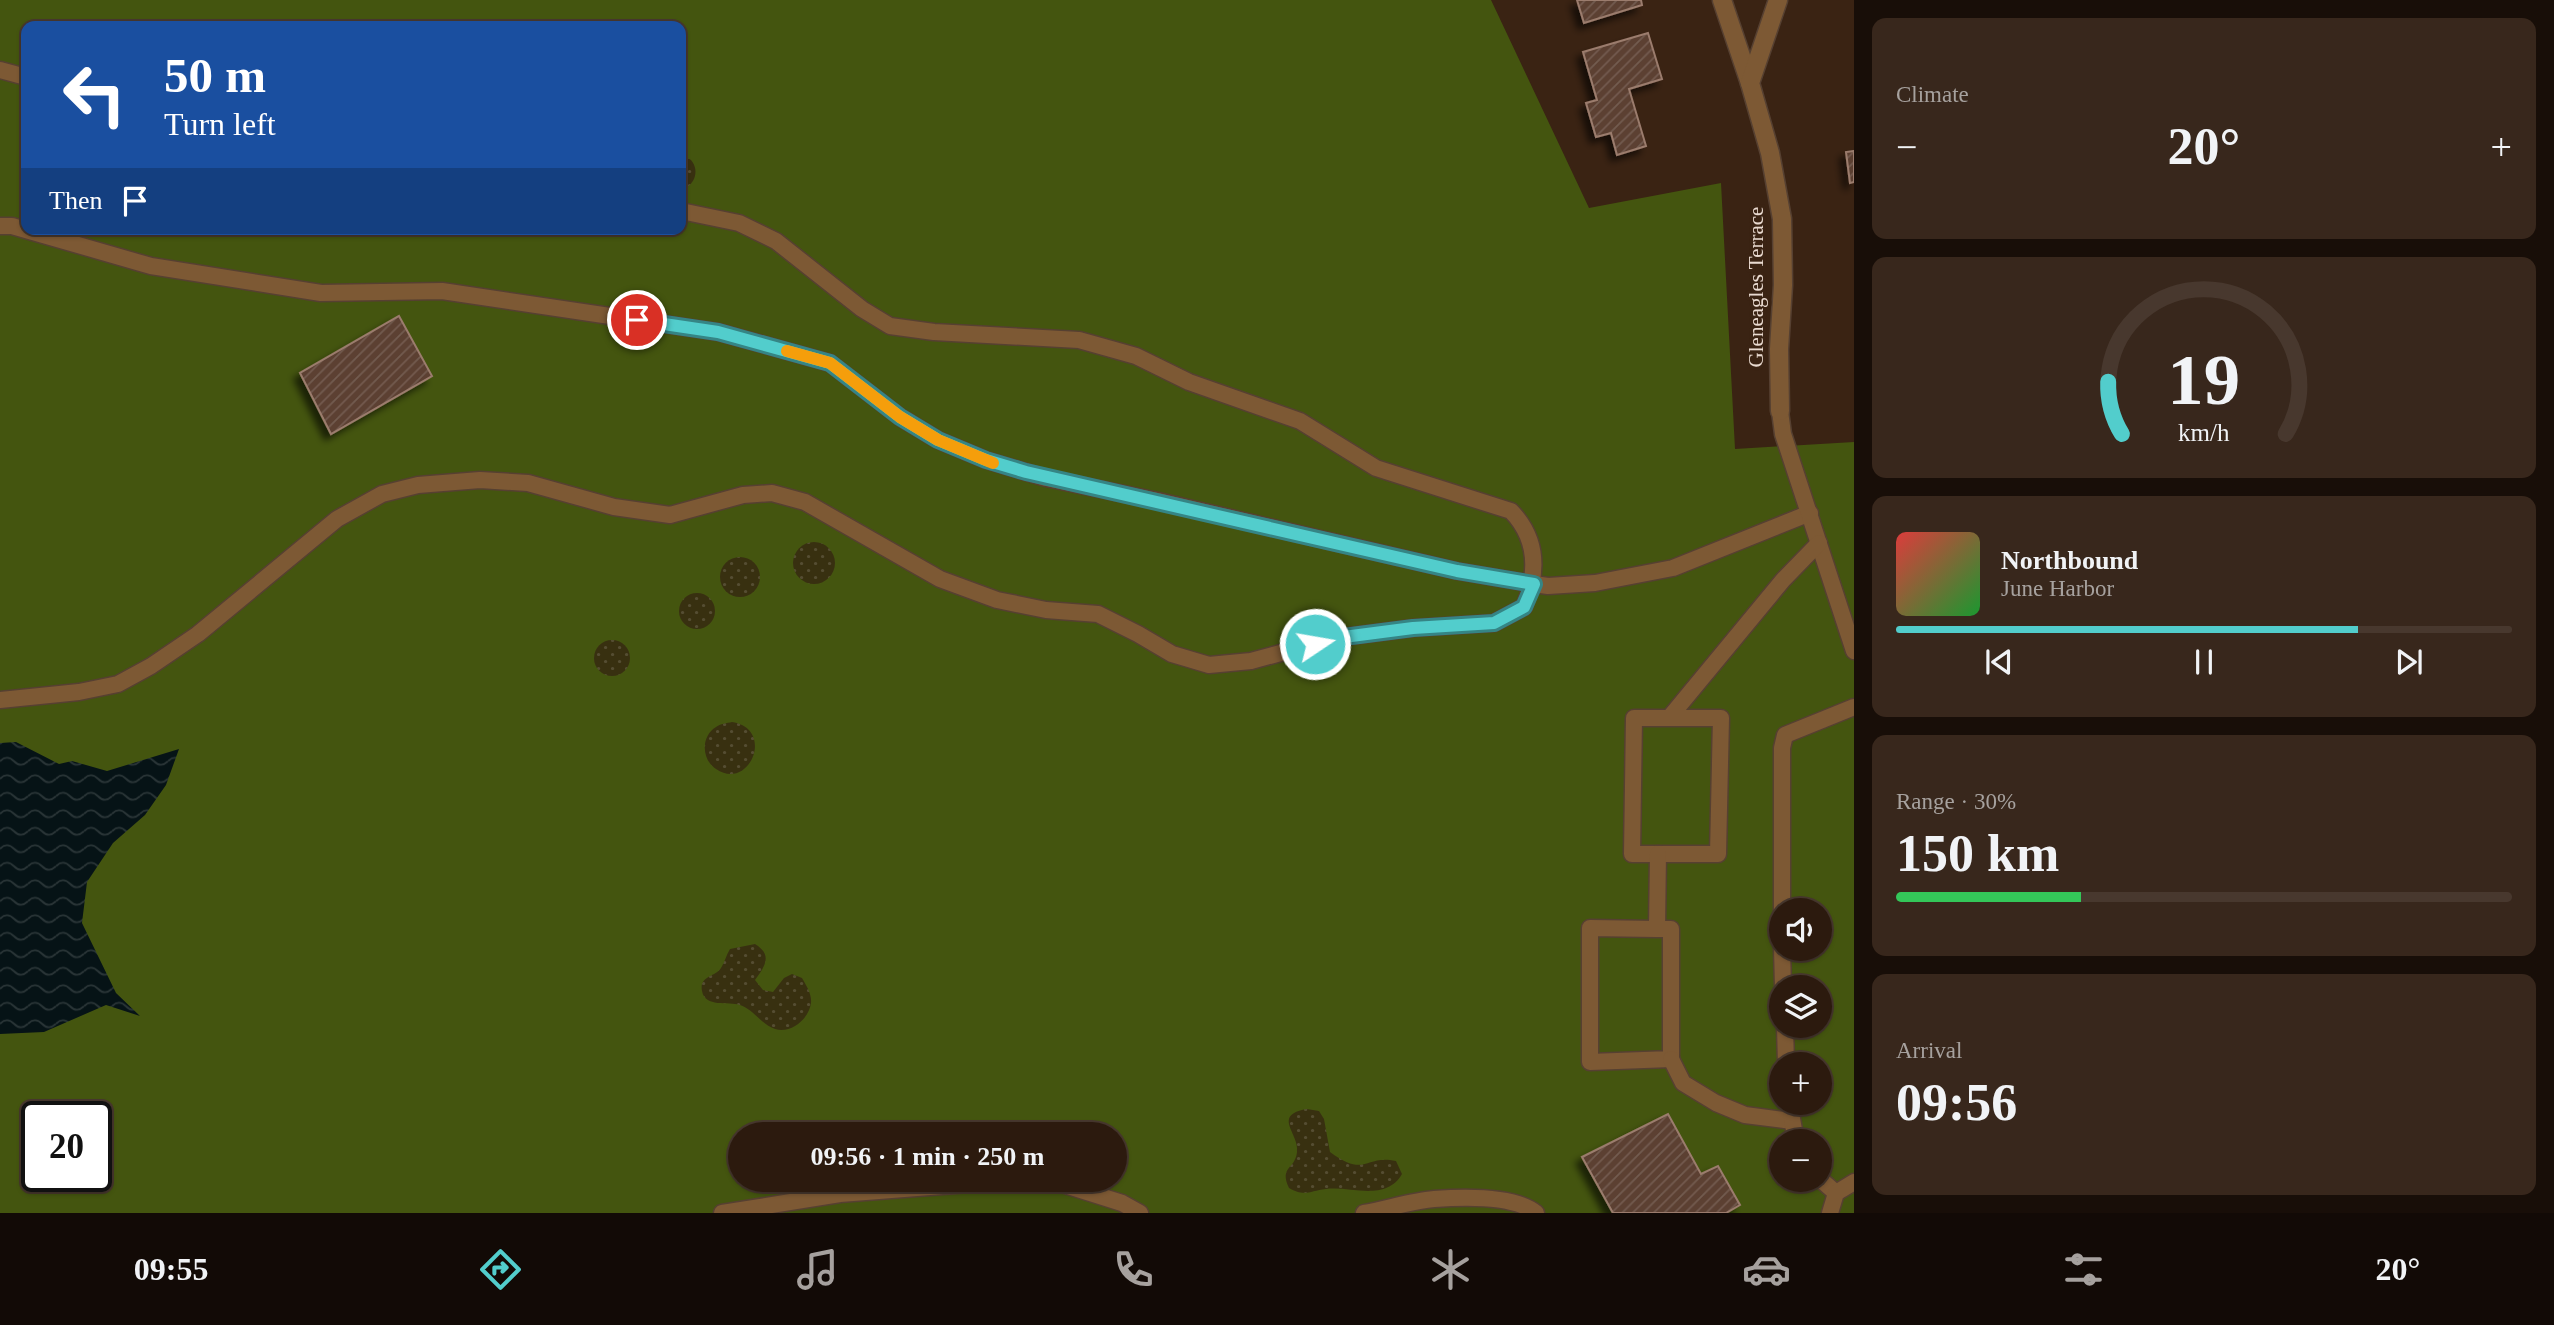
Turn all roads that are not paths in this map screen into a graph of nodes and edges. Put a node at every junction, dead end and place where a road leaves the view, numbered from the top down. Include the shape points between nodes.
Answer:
1 (1722, 0) edge
2 (1778, 0) edge
3 (0, 70) edge
4 (21, 76) edge
5 (1750, 83) junction
6 (686, 212) edge
7 (0, 226) edge
8 (21, 229) edge
9 (43, 235) edge
10 (1780, 411) joint
11 (1810, 513) junction
12 (1819, 543) junction
13 (1534, 584) junction
14 (1854, 651) edge
15 (0, 700) edge
16 (1854, 707) edge
17 (1669, 718) junction
18 (1658, 854) junction
19 (1782, 898) edge
20 (1657, 929) junction
21 (1671, 1059) junction
22 (1791, 1115) edge
23 (1792, 1121) junction
24 (1794, 1129) edge
25 (1854, 1182) edge
26 (1832, 1190) edge
27 (1836, 1193) junction
28 (722, 1213) edge
29 (1140, 1213) edge
30 (1364, 1213) edge
31 (1536, 1213) edge
32 (1830, 1213) edge

1 - 5 street, Gleneagles Terrace
2 - 5 street
3 - 4 lane
5 - 10 street, Gleneagles Terrace via 1782,219
6 - 13 lane via 738,223 776,241 890,326 1079,340 1136,356 1189,382 1300,421 1376,468 1511,511 1533,548
7 - 8 lane
9 - 13 lane via 151,266 321,293 442,291 718,332 830,363 900,417 938,440 986,460 1046,478 1457,571
10 - 11 lane via 1783,434
11 - 12 lane
11 - 13 lane via 1674,568 1595,583
12 - 14 lane
12 - 17 lane
13 - 15 lane via 1524,607 1494,623 1336,638 1251,661 1209,665 1172,654 1098,614 997,600 940,579 805,502 772,494 743,495 670,515 614,507 528,483 480,480 418,485 382,494 337,519 198,634 118,684
16 - 19 lane via 1784,735
17 - 18 lane via 1634,718 1632,854
17 - 18 lane via 1721,718 1718,854
18 - 20 lane
20 - 21 lane via 1671,929
20 - 21 lane via 1590,928 1590,1062
21 - 23 lane via 1683,1083 1716,1103 1745,1115
22 - 23 lane
23 - 24 lane
25 - 27 lane
26 - 27 lane
27 - 32 lane
28 - 29 lane via 840,1194 995,1182 1062,1184
30 - 31 lane via 1433,1199 1491,1199

